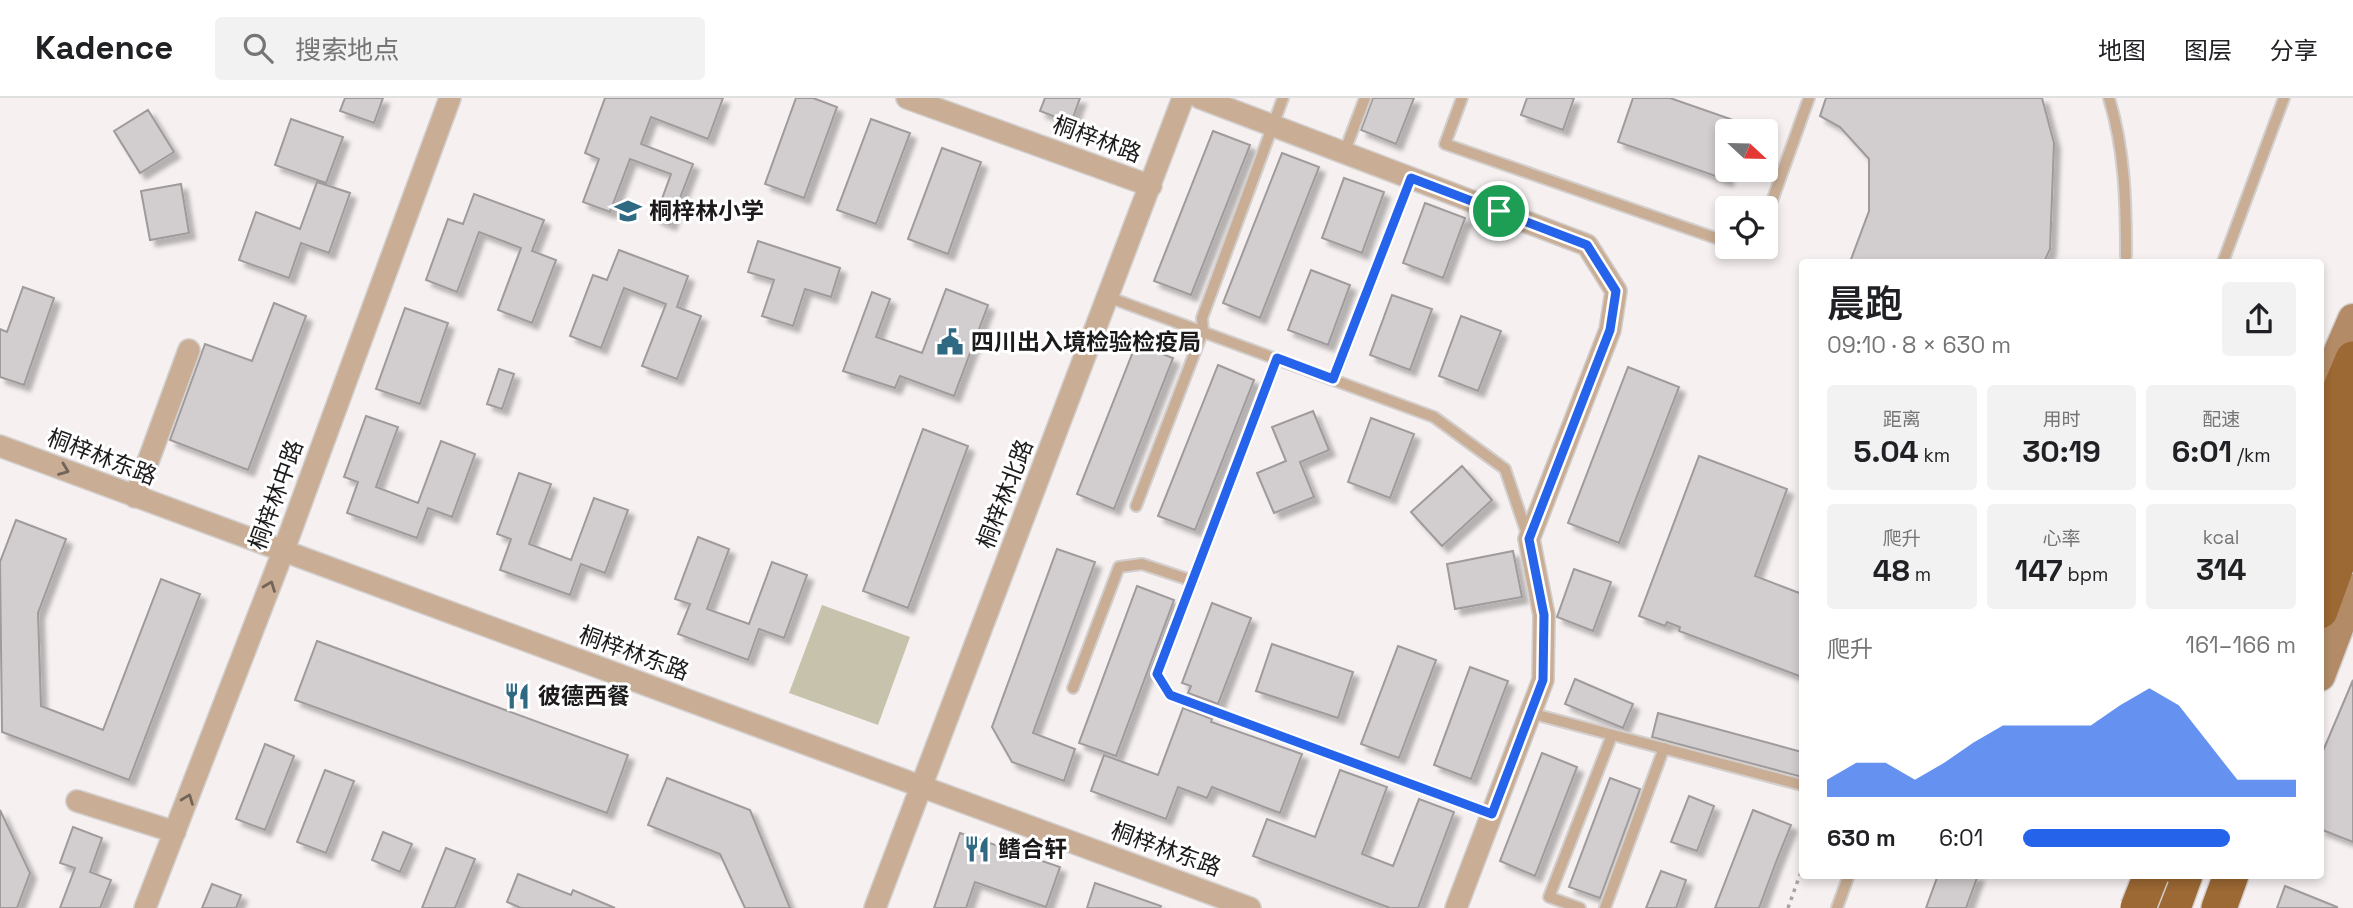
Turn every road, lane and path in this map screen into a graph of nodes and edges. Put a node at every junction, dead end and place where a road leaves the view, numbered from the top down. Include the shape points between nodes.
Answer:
1 (450, 98) edge
2 (907, 98) edge
3 (1183, 98) edge
4 (1200, 98) edge
5 (1283, 98) edge
6 (1365, 98) edge
7 (1462, 98) edge
8 (1809, 98) edge
9 (2109, 98) edge
10 (2284, 98) edge
11 (1273, 125) junction
12 (1344, 153) junction
13 (1411, 178) junction
14 (1150, 186) junction
15 (1774, 196) edge
16 (1715, 238) edge
17 (2126, 256) dead end
18 (2224, 259) edge
19 (1108, 297) junction
20 (2353, 319) edge
21 (1203, 331) junction
22 (189, 351) dead end
23 (1277, 358) junction
24 (2353, 359) edge
25 (1333, 379) junction
26 (2324, 388) edge
27 (2353, 389) edge
28 (2353, 419) edge
29 (2324, 428) edge
30 (0, 446) edge
31 (2324, 464) edge
32 (2353, 485) edge
33 (2324, 496) edge
34 (135, 497) junction
35 (1136, 506) dead end
36 (2353, 520) edge
37 (1529, 539) junction
38 (2353, 544) edge
39 (283, 552) junction
40 (2324, 563) edge
41 (1193, 581) junction
42 (2353, 589) edge
43 (2324, 600) edge
44 (2324, 621) edge
45 (2324, 665) edge
46 (1073, 688) dead end
47 (1530, 713) junction
48 (1612, 735) junction
49 (1664, 748) junction
50 (1799, 784) edge
51 (920, 787) junction
52 (77, 801) dead end
53 (1492, 814) junction
54 (175, 832) junction
55 (1799, 877) edge
56 (1848, 879) edge
57 (2138, 879) edge
58 (2148, 879) edge
59 (2149, 879) edge
60 (2166, 879) edge
61 (2184, 879) edge
62 (2210, 879) edge
63 (2224, 879) edge
64 (2229, 879) edge
65 (2245, 879) edge
66 (145, 908) edge
67 (875, 908) edge
68 (1250, 908) edge
69 (1456, 908) edge
70 (1580, 908) edge
71 (1605, 908) edge
72 (1788, 908) edge
73 (1837, 908) edge
74 (2129, 908) edge
75 (2138, 908) edge
76 (2155, 908) edge
77 (2173, 908) edge
78 (2199, 908) edge
79 (2216, 908) edge
80 (2234, 908) edge

1 - 39 street, 桐梓林中路
2 - 14 street, 桐梓林路
3 - 14 street, 桐梓林北路
4 - 11 street
5 - 11 lane
6 - 12 lane
7 - 16 lane via 1445,144
8 - 15 lane
9 - 17 lane via 2126,184
10 - 18 lane
11 - 12 street
11 - 21 lane via 1202,318
12 - 13 street
13 - 25 lane
13 - 37 street via 1587,245 1616,291 1610,330
14 - 19 street, 桐梓林北路
19 - 21 lane
19 - 51 street, 桐梓林北路
20 - 26 main road
21 - 23 lane
21 - 35 lane
22 - 34 street
23 - 25 lane
23 - 41 lane
24 - 29 highway
25 - 37 lane via 1434,417 1505,468
27 - 31 highway
28 - 33 highway
30 -> 34 street, 桐梓林东路
32 - 40 highway
34 - 39 street, 桐梓林东路
36 - 43 highway
37 - 47 street via 1544,615 1543,680
38 - 44 highway
39 - 51 street, 桐梓林东路
54 -> 39 street, 桐梓林中路
41 - 46 lane via 1142,564 1119,567
41 - 53 lane via 1157,674 1170,695
42 - 45 main road
47 - 48 lane
47 - 53 street
48 - 49 lane
48 - 70 lane via 1549,897
49 - 50 lane
49 - 71 lane
51 - 67 street, 桐梓林北路
51 - 68 street, 桐梓林东路
52 - 54 street
53 - 69 street
54 - 66 street, 桐梓林中路
55 - 72 path
56 - 73 lane
57 - 74 main road
58 - 74 main road
59 - 75 highway, bridge
60 - 76 highway
61 - 77 highway
62 - 78 highway
63 - 79 highway
64 - 79 highway
65 - 80 main road

